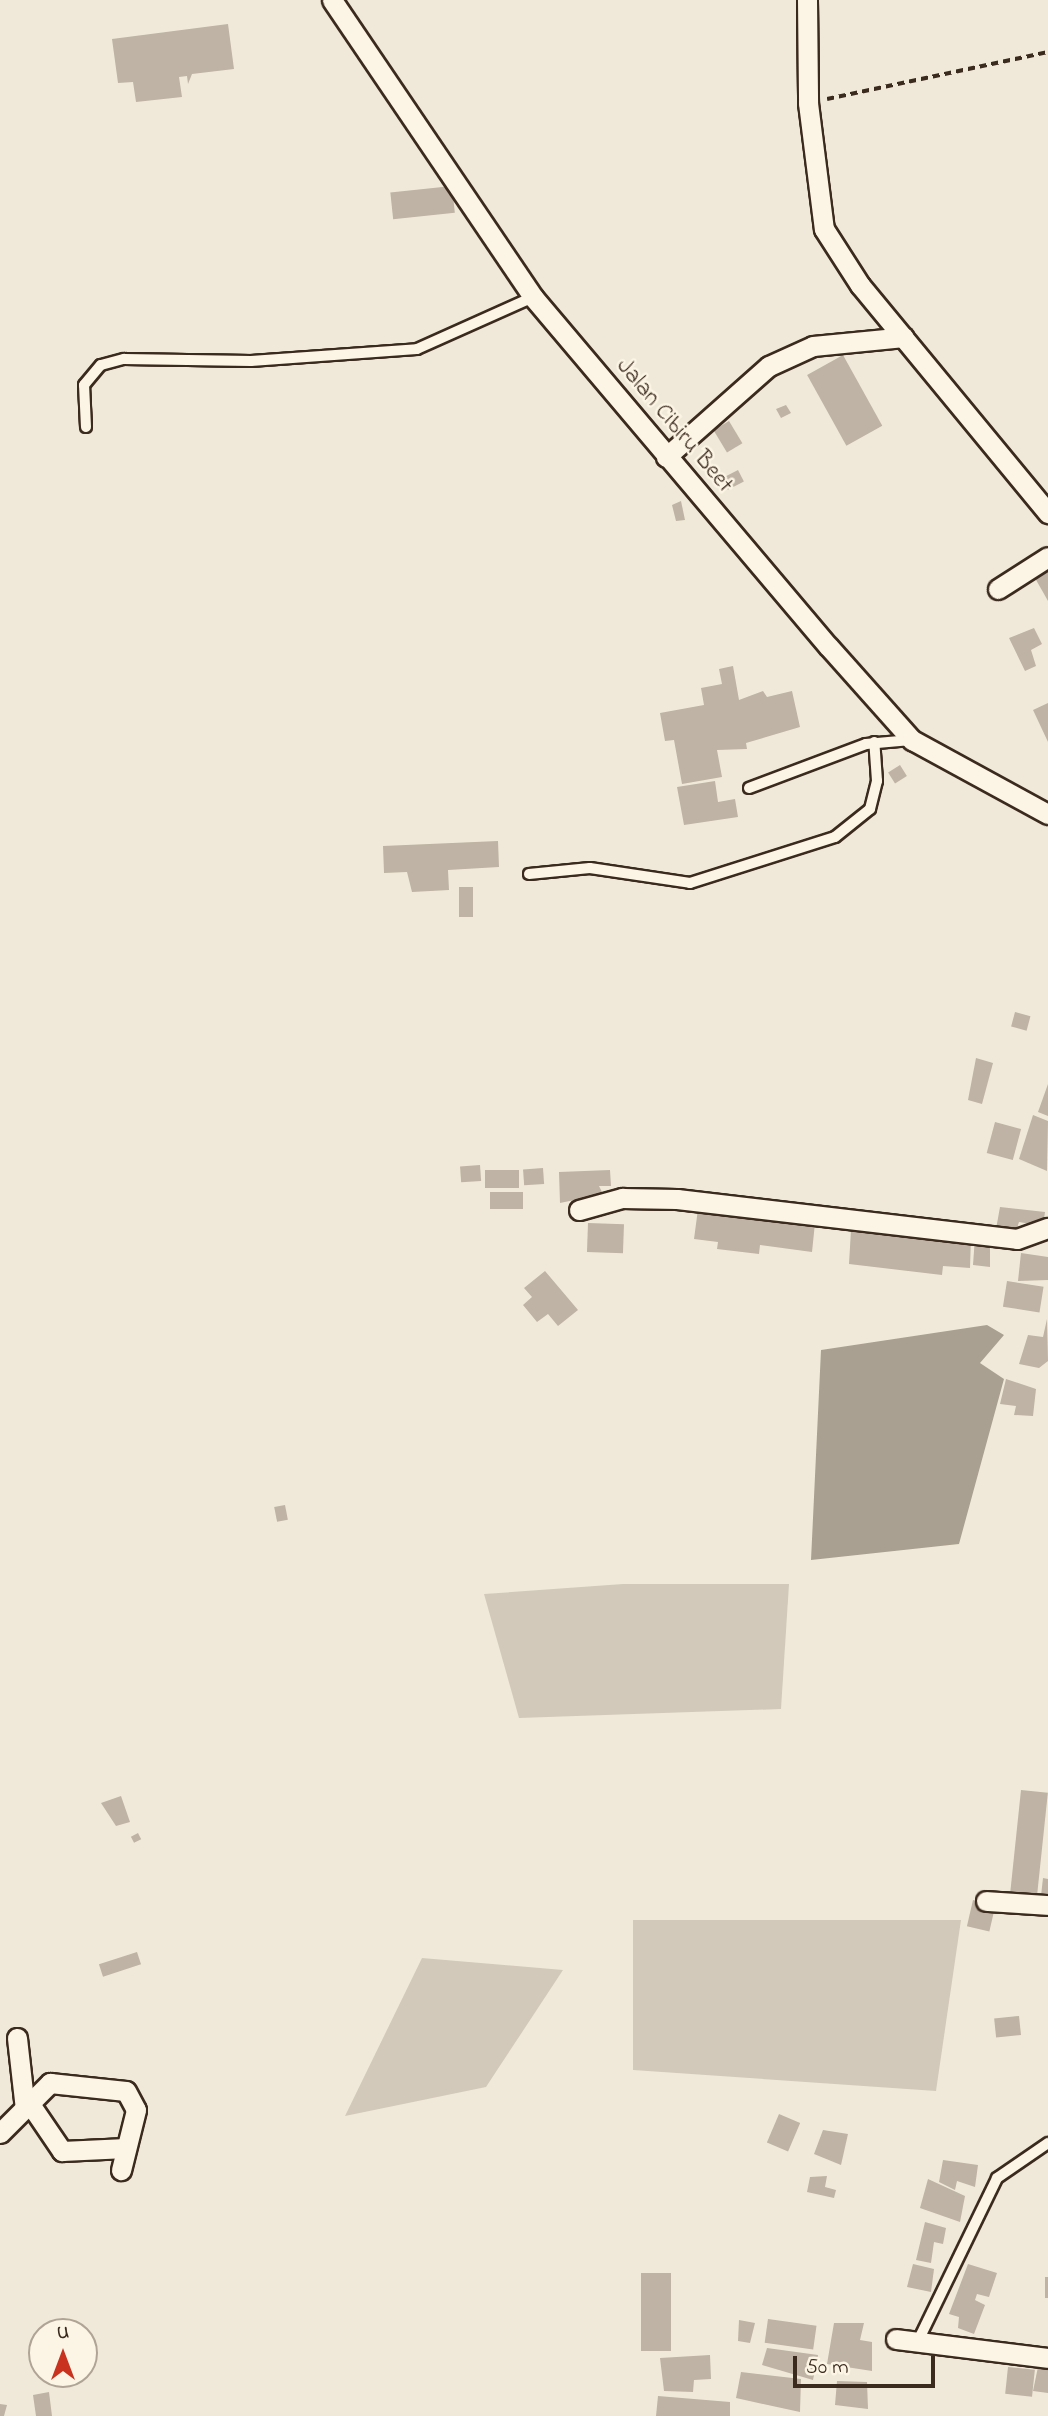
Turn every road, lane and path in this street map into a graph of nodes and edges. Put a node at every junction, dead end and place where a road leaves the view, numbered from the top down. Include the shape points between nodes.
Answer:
1 (332, 0) edge
2 (807, 0) edge
3 (1048, 52) edge
4 (808, 103) junction
5 (533, 297) junction
6 (904, 337) junction
7 (86, 428) dead end
8 (667, 457) junction
9 (1048, 513) edge
10 (1048, 557) edge
11 (998, 589) dead end
12 (912, 740) junction
13 (874, 742) junction
14 (749, 788) dead end
15 (1048, 814) edge
16 (529, 874) dead end
17 (579, 1210) dead end
18 (1048, 1228) edge
19 (986, 1901) dead end
20 (1048, 1905) edge
21 (17, 2038) dead end
22 (27, 2106) junction
23 (0, 2133) edge
24 (1048, 2143) edge
25 (126, 2148) junction
26 (121, 2170) dead end
27 (896, 2339) dead end
28 (918, 2341) junction
29 (1048, 2358) edge

1 - 5 street, Jalan Cibiru Beet
2 - 4 street
3 - 4 path
4 - 6 street via 824,229
5 - 7 lane via 417,349 251,361 124,359 102,365 84,385
5 - 8 street, Jalan Cibiru Beet
6 - 8 street via 813,346 769,366
6 - 9 street
8 - 12 street, Jalan Cibiru Beet
10 - 11 street
12 - 13 lane
12 - 15 street, Jalan Cibiru Beet
13 - 14 lane
13 - 16 lane via 877,781 870,809 835,837 690,883 590,868
17 - 18 street via 606,1200 663,1199 1017,1239
19 - 20 street
21 - 22 street
22 - 23 street
22 - 25 street via 62,2151
22 - 25 street via 50,2083 126,2091 136,2110
24 - 28 lane via 997,2178
25 - 26 street
27 - 28 street
28 - 29 street

